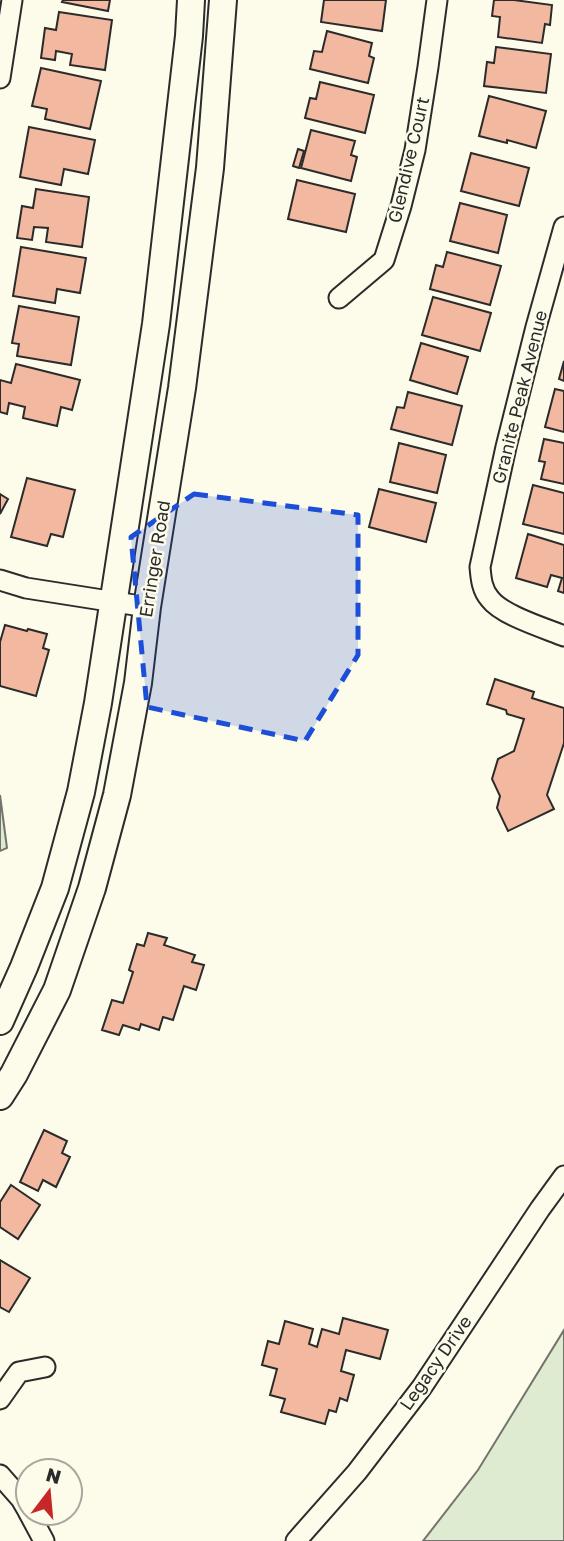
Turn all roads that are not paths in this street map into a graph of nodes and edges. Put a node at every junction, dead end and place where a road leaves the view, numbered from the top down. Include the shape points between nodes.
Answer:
1 (12, 0) edge
2 (191, 0) edge
3 (223, 0) edge
4 (437, 0) edge
5 (0, 78) edge
6 (564, 227) edge
7 (339, 299) dead end
8 (0, 580) edge
9 (114, 602) junction
10 (147, 607) junction
11 (564, 636) edge
12 (0, 1021) edge
13 (0, 1096) edge
14 (564, 1176) edge
15 (46, 1367) dead end
16 (0, 1399) edge
17 (0, 1475) edge
18 (14, 1491) edge
19 (296, 1541) edge

1 - 5 street
2 - 9 main road, Erringer Road via 156,324
3 - 10 main road, Erringer Road via 210,168 182,388
4 - 7 street, Glendive Court via 415,150 384,260
6 - 11 street, Granite Peak Avenue via 506,447 480,567 485,591 501,610
8 - 9 street
9 - 10 street
9 - 12 main road, Erringer Road via 81,792 55,888
10 - 13 main road, Erringer Road via 117,796 92,888 57,990
14 - 19 street, Legacy Drive via 422,1387 357,1472
15 - 16 street via 19,1372
17 - 18 street

